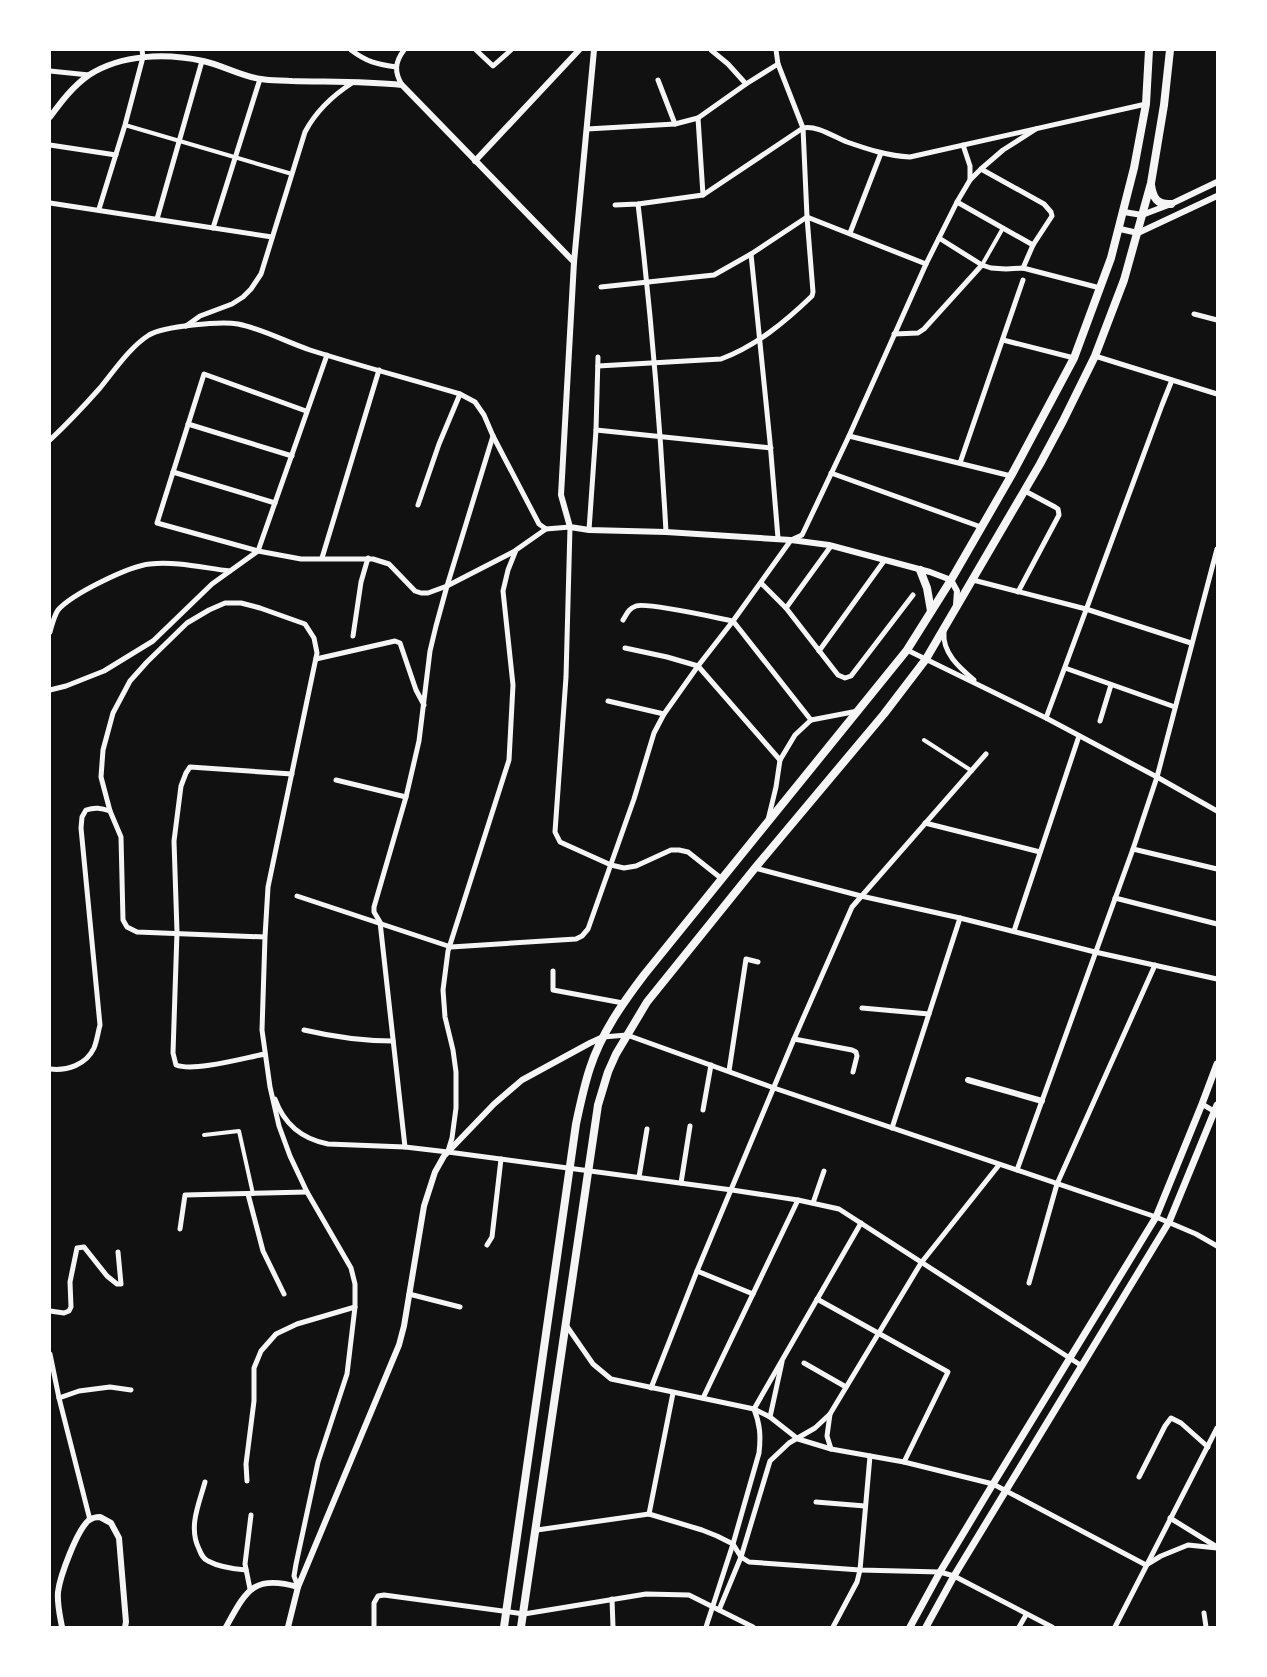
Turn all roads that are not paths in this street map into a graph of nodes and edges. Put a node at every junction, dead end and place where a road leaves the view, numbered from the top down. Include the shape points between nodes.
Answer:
1 (351, 50) edge
2 (404, 50) edge
3 (476, 50) edge
4 (511, 50) edge
5 (579, 50) edge
6 (594, 50) edge
7 (711, 50) edge
8 (776, 50) edge
9 (1149, 50) edge
10 (1170, 50) edge
11 (143, 54) edge
12 (202, 61) junction
13 (778, 64) junction
14 (396, 67) junction
15 (50, 71) edge
16 (89, 75) junction
17 (260, 79) junction
18 (658, 80) dead end
19 (352, 83) junction
20 (746, 84) junction
21 (402, 85) junction
22 (1146, 104) junction
23 (50, 117) edge
24 (698, 118) junction
25 (675, 124) junction
26 (125, 125) junction
27 (803, 128) junction
28 (587, 129) junction
29 (1036, 129) junction
30 (179, 140) junction
31 (50, 145) edge
32 (963, 145) junction
33 (881, 153) junction
34 (116, 155) junction
35 (234, 157) junction
36 (475, 161) junction
37 (981, 169) junction
38 (292, 174) junction
39 (970, 180) junction
40 (1217, 182) edge
41 (1151, 183) junction
42 (703, 195) junction
43 (1217, 196) edge
44 (50, 202) edge
45 (957, 202) junction
46 (638, 204) junction
47 (1171, 204) junction
48 (615, 205) dead end
49 (99, 209) junction
50 (1124, 212) junction
51 (1142, 215) junction
52 (807, 216) junction
53 (157, 219) junction
54 (213, 228) junction
55 (1003, 228) junction
56 (1120, 229) junction
57 (850, 233) junction
58 (1138, 233) junction
59 (272, 238) junction
60 (939, 238) junction
61 (1033, 245) junction
62 (751, 254) junction
63 (574, 262) junction
64 (926, 264) junction
65 (982, 265) junction
66 (1023, 268) junction
67 (1023, 280) dead end
68 (647, 283) junction
69 (601, 287) dead end
70 (1100, 288) junction
71 (1194, 314) dead end
72 (1217, 320) edge
73 (185, 326) junction
74 (894, 334) junction
75 (760, 340) junction
76 (1003, 340) junction
77 (327, 355) junction
78 (1095, 356) junction
79 (598, 357) dead end
80 (1074, 358) junction
81 (654, 363) junction
82 (598, 366) junction
83 (379, 370) junction
84 (1172, 380) junction
85 (460, 394) junction
86 (1217, 394) edge
87 (306, 411) junction
88 (188, 424) junction
89 (596, 430) junction
90 (493, 436) junction
91 (661, 436) junction
92 (849, 436) junction
93 (50, 440) edge
94 (771, 448) junction
95 (292, 456) junction
96 (960, 463) junction
97 (173, 472) junction
98 (831, 473) junction
99 (1011, 476) junction
100 (1025, 491) junction
101 (274, 503) junction
102 (418, 505) dead end
103 (981, 526) junction
104 (570, 527) junction
105 (546, 529) junction
106 (589, 530) junction
107 (666, 532) junction
108 (778, 538) junction
109 (791, 540) junction
110 (831, 546) junction
111 (1217, 549) edge
112 (516, 550) junction
113 (258, 551) junction
114 (322, 558) junction
115 (368, 558) junction
116 (884, 561) junction
117 (920, 570) junction
118 (230, 571) junction
119 (951, 580) junction
120 (973, 580) junction
121 (761, 583) junction
122 (447, 586) junction
123 (1018, 592) junction
124 (913, 595) dead end
125 (786, 608) junction
126 (956, 609) junction
127 (1086, 609) junction
128 (931, 611) junction
129 (623, 620) dead end
130 (733, 621) junction
131 (944, 628) junction
132 (50, 632) edge
133 (353, 636) dead end
134 (153, 641) junction
135 (1191, 643) junction
136 (162, 648) junction
137 (624, 648) dead end
138 (907, 650) junction
139 (819, 651) junction
140 (316, 656) junction
141 (926, 659) junction
142 (698, 666) junction
143 (1065, 668) junction
144 (978, 684) junction
145 (1111, 685) junction
146 (50, 690) edge
147 (608, 701) dead end
148 (424, 705) junction
149 (1174, 707) junction
150 (859, 711) junction
151 (664, 714) junction
152 (1046, 718) junction
153 (811, 720) junction
154 (1100, 722) dead end
155 (1079, 736) junction
156 (924, 740) dead end
157 (986, 754) dead end
158 (780, 760) junction
159 (972, 771) junction
160 (292, 774) junction
161 (1157, 777) junction
162 (336, 780) dead end
163 (406, 797) junction
164 (110, 811) junction
165 (1217, 811) edge
166 (925, 823) junction
167 (766, 825) junction
168 (1133, 850) junction
169 (1040, 852) junction
170 (611, 864) junction
171 (755, 868) junction
172 (1217, 869) edge
173 (722, 878) junction
174 (297, 896) dead end
175 (860, 896) junction
176 (1115, 898) junction
177 (960, 918) junction
178 (380, 922) junction
179 (1217, 924) edge
180 (1014, 931) junction
181 (177, 932) junction
182 (265, 937) junction
183 (451, 947) junction
184 (1095, 952) junction
185 (758, 962) dead end
186 (1156, 965) junction
187 (553, 971) dead end
188 (1217, 979) edge
189 (623, 1003) junction
190 (862, 1008) dead end
191 (929, 1014) junction
192 (304, 1030) dead end
193 (627, 1035) junction
194 (603, 1037) junction
195 (794, 1039) junction
196 (393, 1041) junction
197 (265, 1054) junction
198 (1217, 1064) edge
199 (711, 1065) junction
200 (50, 1069) edge
201 (729, 1071) junction
202 (853, 1072) dead end
203 (968, 1080) dead end
204 (270, 1087) junction
205 (774, 1088) junction
206 (1042, 1102) junction
207 (1202, 1104) junction
208 (702, 1110) dead end
209 (1216, 1110) edge
210 (690, 1126) dead end
211 (892, 1128) junction
212 (647, 1129) dead end
213 (204, 1134) dead end
214 (406, 1147) junction
215 (448, 1152) junction
216 (501, 1159) junction
217 (999, 1165) junction
218 (570, 1168) junction
219 (1017, 1170) junction
220 (590, 1171) junction
221 (824, 1171) dead end
222 (639, 1178) junction
223 (681, 1183) junction
224 (1057, 1184) junction
225 (732, 1190) junction
226 (307, 1192) junction
227 (250, 1194) junction
228 (798, 1200) junction
229 (813, 1203) junction
230 (1156, 1217) junction
231 (1169, 1222) junction
232 (861, 1223) junction
233 (180, 1228) dead end
234 (487, 1245) dead end
235 (1217, 1246) edge
236 (118, 1252) dead end
237 (921, 1263) junction
238 (697, 1272) junction
239 (1029, 1283) dead end
240 (284, 1294) dead end
241 (409, 1294) junction
242 (753, 1294) junction
243 (817, 1300) junction
244 (355, 1307) junction
245 (460, 1307) dead end
246 (50, 1311) edge
247 (565, 1324) junction
248 (878, 1334) junction
249 (50, 1354) edge
250 (783, 1357) junction
251 (1070, 1359) junction
252 (804, 1363) dead end
253 (1082, 1366) junction
254 (846, 1387) junction
255 (651, 1388) junction
256 (131, 1390) dead end
257 (673, 1393) junction
258 (58, 1398) junction
259 (703, 1398) junction
260 (754, 1409) junction
261 (830, 1414) junction
262 (770, 1416) junction
263 (1217, 1428) edge
264 (798, 1439) junction
265 (1208, 1447) junction
266 (831, 1449) junction
267 (870, 1456) junction
268 (904, 1462) junction
269 (1139, 1477) dead end
270 (247, 1481) dead end
271 (205, 1482) dead end
272 (993, 1484) junction
273 (1006, 1490) junction
274 (816, 1502) dead end
275 (865, 1506) junction
276 (649, 1514) junction
277 (251, 1515) dead end
278 (1170, 1518) junction
279 (90, 1520) junction
280 (537, 1530) junction
281 (733, 1544) junction
282 (1217, 1547) edge
283 (741, 1557) junction
284 (1146, 1565) junction
285 (246, 1570) junction
286 (860, 1570) junction
287 (940, 1572) junction
288 (954, 1576) junction
289 (298, 1587) junction
290 (250, 1589) junction
291 (612, 1599) junction
292 (712, 1606) junction
293 (719, 1610) junction
294 (507, 1612) junction
295 (524, 1614) junction
296 (1204, 1614) dead end
297 (1026, 1615) junction
298 (62, 1627) edge
299 (125, 1627) edge
300 (226, 1627) edge
301 (288, 1627) edge
302 (374, 1627) edge
303 (504, 1627) edge
304 (521, 1627) edge
305 (613, 1627) edge
306 (706, 1627) edge
307 (753, 1627) edge
308 (833, 1627) edge
309 (910, 1627) edge
310 (926, 1627) edge
311 (1019, 1627) edge
312 (1052, 1627) edge
313 (1115, 1627) edge
314 (1206, 1627) edge

1 - 14 street via 366,61
2 - 14 street
3 - 4 street via 493,66
5 - 36 street
6 - 28 street
7 - 20 street
8 - 13 street
9 - 22 main road
10 - 41 main road
11 - 12 street
11 - 16 street
11 - 26 street
12 - 17 street
12 - 30 street
13 - 20 street
13 - 27 street
14 - 21 street
15 - 16 street
16 - 23 street
17 - 19 street
17 - 35 street
18 - 25 street
19 - 21 street
19 - 38 street via 313,117
20 - 24 street
21 - 36 street
22 - 29 street
22 - 50 main road
24 - 25 street
24 - 42 street
25 - 28 street
26 - 30 street
26 - 34 street
27 - 33 street via 810,126
27 - 42 street
27 - 52 street
28 - 63 street
29 - 32 street
29 - 37 street
30 - 35 street
30 - 53 street
31 - 34 street
32 - 33 street via 910,157
32 - 39 street via 970,166
33 - 57 street
34 - 49 street
35 - 38 street
35 - 54 street
36 - 63 street
37 - 39 street
37 - 61 street via 1044,204 1051,212 1052,216
38 - 59 street
39 - 45 street
40 - 47 street
41 - 47 main road via 1152,194 1157,201 1163,205
41 - 51 main road
42 - 46 street
43 - 58 street
44 - 49 street
45 - 55 street
45 - 60 street
46 - 48 street
46 - 68 street
47 - 51 street
49 - 53 street
50 - 51 street
50 - 56 main road
51 - 58 main road
52 - 57 street
52 - 62 street
52 - 75 street via 812,296
53 - 54 street
54 - 59 street
55 - 61 street
55 - 65 street
56 - 58 street
56 - 70 main road
57 - 64 street
58 - 78 main road
59 - 73 street via 261,274 252,290 232,304 200,316
60 - 64 street
60 - 65 street
61 - 66 street
62 - 68 street via 714,275
62 - 75 street
63 - 104 street via 561,495
64 - 74 street
65 - 66 street via 1000,269
65 - 74 street via 924,329 918,333
66 - 70 street
67 - 76 street
68 - 69 street
68 - 81 street
70 - 80 main road
71 - 72 street
73 - 77 street via 237,324
73 - 93 street via 160,330 138,343
74 - 92 street
75 - 81 street via 721,359
75 - 94 street
76 - 80 street
76 - 96 street
77 - 83 street
77 - 87 street
78 - 84 street
78 - 100 main road
79 - 82 street
80 - 99 main road
81 - 82 street
81 - 91 street
82 - 89 street
83 - 85 street
83 - 114 street
84 - 86 street
84 - 127 street
85 - 90 street via 474,402 484,414
85 - 102 street
87 - 88 street via 204,374
87 - 95 street
88 - 95 street
88 - 97 street
89 - 91 street
89 - 106 street
90 - 105 street via 540,524
90 - 122 street
91 - 94 street
91 - 107 street
92 - 96 street
92 - 98 street
94 - 108 street
95 - 101 street
96 - 99 street
97 - 101 street
97 - 113 street via 157,523
98 - 103 street
98 - 109 street via 804,532
99 - 103 main road
100 - 120 main road
100 - 123 street via 1058,509 1059,515
101 - 113 street
103 - 119 main road
104 - 105 street
104 - 106 street
104 - 170 street via 566,677 555,832 560,842
105 - 112 street
106 - 107 street
107 - 108 street
108 - 109 street
109 - 110 street
109 - 121 street
110 - 116 street
110 - 125 street
111 - 135 street
112 - 122 street
112 - 183 street via 503,591 512,685 509,760
113 - 114 street via 301,559
113 - 118 street
114 - 115 street
115 - 122 street via 389,564 415,591 428,593
115 - 133 street
116 - 117 street
116 - 139 street
117 - 119 street
117 - 128 main road
118 - 132 street via 167,563 136,567 66,603 57,612
118 - 134 street
119 - 126 street via 957,591
119 - 128 main road
120 - 123 street
120 - 126 main road
121 - 125 street
121 - 130 street
122 - 148 street via 430,651
123 - 127 street
124 - 139 street via 851,676 838,675
125 - 139 street
126 - 131 main road
127 - 135 street
127 - 143 street
128 - 138 main road
129 - 130 street via 629,609 638,605
130 - 142 street
130 - 153 street
131 - 141 main road
131 - 144 street via 944,641 951,657
134 - 136 street
134 - 146 street via 104,671
135 - 149 street
136 - 140 street via 187,623 209,610 225,604 241,604 305,624 314,638
136 - 164 street via 130,681 113,713 103,750 101,777
137 - 142 street
138 - 141 street
138 - 150 main road
140 - 148 street via 395,641 400,643
140 - 160 street
141 - 144 street
141 - 171 main road
142 - 151 street
142 - 158 street
143 - 145 street
143 - 152 street
144 - 152 street
145 - 149 street
145 - 154 street
147 - 151 street
148 - 163 street
149 - 161 street
150 - 153 street
150 - 167 main road
151 - 170 street via 654,733
152 - 155 street
153 - 158 street via 795,735
155 - 161 street
155 - 169 street
156 - 159 street
157 - 159 street
158 - 167 street
159 - 166 street
160 - 181 street via 190,767 181,786 174,841
160 - 182 street via 268,887
161 - 165 street
161 - 168 street
162 - 163 street
163 - 178 street via 375,902 374,912
164 - 181 street via 121,836 124,920 127,927 137,932
164 - 200 street via 102,808 86,810 81,828 100,1024 94,1048 85,1060 69,1069
166 - 169 street
166 - 175 street
167 - 173 main road
168 - 172 street
168 - 176 street
169 - 180 street
170 - 173 street via 624,868 636,866 671,850 679,850 688,852
170 - 183 street via 588,929 582,936
171 - 175 street
171 - 193 main road via 647,1002
173 - 189 main road
174 - 178 street
175 - 177 street
175 - 195 street via 852,907
176 - 179 street
176 - 184 street
177 - 180 street
177 - 191 street
178 - 183 street
178 - 196 street
180 - 184 street
181 - 182 street
181 - 197 street via 173,1053 176,1065 204,1066
182 - 197 street via 262,1030
183 - 215 street via 443,990 456,1072 455,1124
184 - 186 street
184 - 206 street
185 - 201 street via 746,959
186 - 188 street
186 - 224 street
187 - 189 street via 553,990
189 - 194 main road
190 - 191 street
191 - 211 street
192 - 196 street via 358,1040
193 - 194 street
193 - 199 street
193 - 220 main road via 608,1072 598,1105
194 - 215 street via 522,1080
194 - 218 main road via 590,1067 582,1098
195 - 202 street via 856,1052
195 - 205 street
196 - 214 street
197 - 204 street
198 - 207 main road
199 - 201 street
199 - 208 street
201 - 205 street
203 - 206 street
204 - 214 street via 280,1113 297,1132 316,1141
204 - 226 street via 279,1126
205 - 211 street
205 - 225 street
206 - 219 street
207 - 209 street
207 - 230 main road
209 - 231 main road
210 - 223 street
211 - 217 street
212 - 222 street
213 - 227 street via 238,1131
214 - 215 street
215 - 216 street
215 - 241 street via 435,1172 424,1206
216 - 218 street
216 - 234 street via 492,1238
217 - 219 street
217 - 237 street
218 - 220 street
218 - 294 main road
219 - 224 street
220 - 222 street
220 - 247 main road
221 - 229 street
222 - 223 street
223 - 225 street
224 - 230 street
224 - 239 street
225 - 228 street
225 - 238 street
226 - 227 street
226 - 244 street via 351,1268
227 - 233 street via 184,1195
227 - 240 street via 264,1251
228 - 229 street
228 - 242 street
229 - 232 street via 839,1209
230 - 231 street
230 - 251 main road
231 - 235 street
231 - 253 main road
232 - 237 street
232 - 243 street
236 - 246 street via 121,1284 107,1276 84,1247 77,1248 70,1282 69,1311
237 - 248 street
237 - 251 street
238 - 242 street
238 - 255 street
241 - 245 street
241 - 289 street via 399,1345
242 - 259 street
243 - 248 street
243 - 250 street
244 - 270 street via 297,1324 276,1334 261,1351 254,1368
244 - 289 street via 346,1374 318,1462 296,1564 294,1576
247 - 255 street via 605,1376
247 - 280 main road
248 - 254 street
248 - 268 street via 948,1372
249 - 258 street
250 - 260 street
250 - 262 street
251 - 253 street
251 - 272 main road
252 - 254 street
253 - 273 main road
254 - 261 street
255 - 257 street
256 - 258 street via 110,1387 79,1391
257 - 259 street
257 - 276 street
258 - 279 street
259 - 260 street
260 - 262 street
260 - 281 street via 761,1437 759,1453
261 - 264 street
261 - 266 street via 827,1436
262 - 264 street
263 - 265 street
264 - 266 street
264 - 283 street via 770,1461
265 - 269 street via 1171,1418
265 - 278 street
266 - 267 street
267 - 268 street
267 - 275 street
268 - 272 street
271 - 285 street via 194,1526 197,1546 207,1561
272 - 273 street
272 - 287 main road
273 - 284 street
273 - 288 main road
274 - 275 street
275 - 286 street
276 - 280 street
276 - 281 street via 702,1530
277 - 285 street
278 - 282 street
278 - 284 street
279 - 298 street via 79,1534 60,1582 58,1603
279 - 299 street via 106,1519 119,1538
280 - 295 main road
281 - 283 street
281 - 292 street
282 - 284 street via 1188,1545
283 - 286 street via 749,1562
283 - 293 street
284 - 313 street
285 - 290 street
286 - 287 street
286 - 308 street
287 - 288 street
287 - 309 main road
288 - 297 street
288 - 310 main road
289 - 290 street via 271,1582
289 - 301 street
290 - 300 street
291 - 292 street via 646,1594 689,1595
291 - 295 street
291 - 305 street
292 - 293 street
292 - 306 street
293 - 307 street
294 - 295 street
294 - 302 street via 384,1595 378,1596 374,1603
294 - 303 main road
295 - 304 main road
296 - 314 street
297 - 311 street
297 - 312 street

